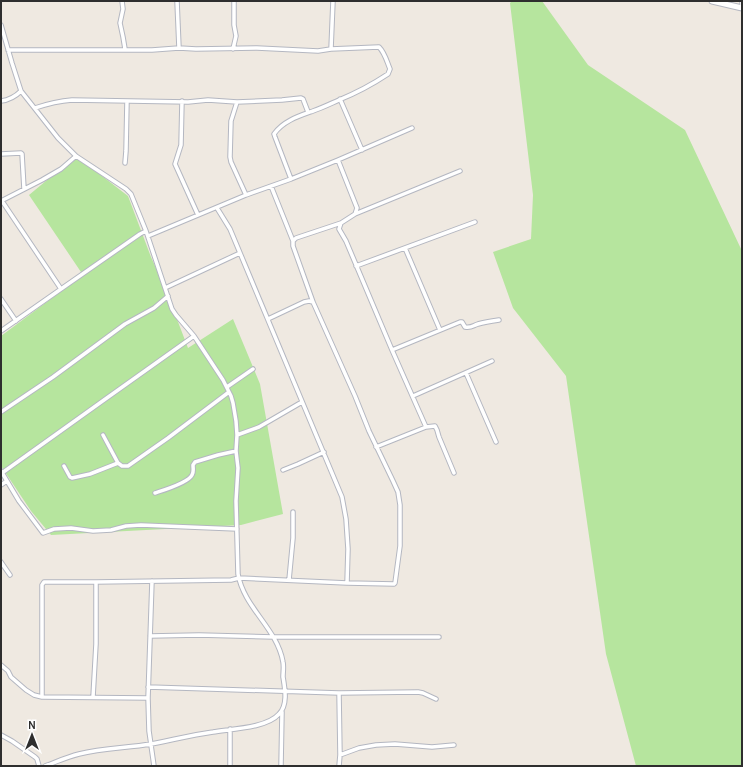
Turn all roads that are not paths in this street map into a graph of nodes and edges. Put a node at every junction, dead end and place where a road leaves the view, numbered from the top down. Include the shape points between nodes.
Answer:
1 (122, 1) edge
2 (177, 1) edge
3 (234, 1) edge
4 (333, 1) edge
5 (712, 1) edge
6 (742, 1) edge
7 (742, 8) edge
8 (1, 25) edge
9 (1, 44) edge
10 (7, 44) junction
11 (179, 48) junction
12 (331, 48) junction
13 (124, 49) junction
14 (233, 49) junction
15 (8, 50) junction
16 (21, 91) junction
17 (340, 99) junction
18 (1, 101) edge
19 (127, 101) junction
20 (182, 101) junction
21 (237, 102) junction
22 (34, 108) junction
23 (308, 112) junction
24 (412, 128) dead end
25 (362, 150) junction
26 (1, 154) edge
27 (76, 156) junction
28 (338, 160) junction
29 (125, 163) dead end
30 (460, 171) dead end
31 (291, 178) junction
32 (271, 186) junction
33 (24, 189) junction
34 (246, 195) junction
35 (1, 201) edge
36 (217, 208) junction
37 (355, 214) junction
38 (198, 215) junction
39 (475, 222) dead end
40 (341, 223) junction
41 (146, 231) junction
42 (148, 236) junction
43 (293, 240) junction
44 (405, 248) junction
45 (240, 253) junction
46 (356, 266) junction
47 (61, 288) junction
48 (165, 288) junction
49 (168, 296) junction
50 (1, 299) edge
51 (313, 302) junction
52 (268, 319) junction
53 (499, 320) dead end
54 (16, 321) junction
55 (440, 330) junction
56 (1, 331) edge
57 (194, 336) junction
58 (392, 350) junction
59 (492, 361) dead end
60 (253, 369) dead end
61 (466, 373) junction
62 (227, 387) junction
63 (229, 392) junction
64 (413, 396) junction
65 (302, 402) junction
66 (1, 412) edge
67 (426, 427) junction
68 (103, 435) dead end
69 (237, 435) junction
70 (496, 442) dead end
71 (376, 447) junction
72 (236, 450) junction
73 (324, 452) junction
74 (118, 463) junction
75 (64, 466) dead end
76 (284, 470) dead end
77 (2, 472) edge
78 (454, 473) dead end
79 (7, 481) junction
80 (1, 485) edge
81 (155, 493) dead end
82 (293, 512) dead end
83 (237, 529) junction
84 (1, 562) edge
85 (10, 575) dead end
86 (239, 578) junction
87 (289, 580) junction
88 (152, 581) junction
89 (96, 582) junction
90 (347, 583) junction
91 (150, 636) junction
92 (439, 637) dead end
93 (274, 638) junction
94 (1, 666) edge
95 (148, 687) junction
96 (284, 691) junction
97 (339, 693) junction
98 (42, 697) junction
99 (94, 697) junction
100 (148, 698) junction
101 (436, 699) dead end
102 (282, 711) junction
103 (230, 729) junction
104 (1, 734) edge
105 (150, 744) junction
106 (454, 745) dead end
107 (340, 755) junction
108 (39, 766) edge
109 (45, 766) edge
110 (154, 766) edge
111 (230, 766) edge
112 (281, 766) edge
113 (339, 766) edge

1 - 13 street via 120,24
2 - 11 street
3 - 14 street via 236,36
4 - 12 street
5 - 7 main road
6 - 7 street
8 - 10 street
9 - 10 street
10 - 15 street
11 - 13 street
11 - 14 street
12 - 14 street via 318,51
12 - 17 street via 379,47 384,51 390,69 381,79
13 - 15 street
15 - 16 street
16 - 18 street via 8,100
16 - 22 street
17 - 23 street
17 - 25 street
19 - 20 street
19 - 22 street via 72,100
19 - 29 street
20 - 21 street
20 - 38 street via 182,142 176,164
21 - 23 street via 301,98
21 - 34 street via 231,121 230,157
22 - 27 street
23 - 31 street via 284,123 274,134
24 - 25 street
25 - 28 street
26 - 33 street via 21,152
27 - 33 street via 60,169
27 - 41 street via 131,194
28 - 31 street
28 - 37 street via 357,208
30 - 37 street
31 - 32 street
32 - 34 street
32 - 43 street
33 - 35 street
34 - 36 street
35 - 47 street
36 - 38 street
36 - 45 street via 230,229
37 - 40 street
38 - 42 street
39 - 44 street
40 - 43 street
40 - 46 street via 339,228
41 - 42 street
41 - 47 street
42 - 48 street
43 - 51 street
44 - 46 street
44 - 55 street
45 - 48 street
45 - 52 street
46 - 58 street
47 - 54 street
48 - 49 street
49 - 57 street via 172,309
49 - 66 street
50 - 54 street
51 - 52 street via 304,302
51 - 71 street
52 - 65 street
53 - 55 street via 472,327 460,322
54 - 56 street
55 - 58 street
57 - 62 street
57 - 77 street
58 - 64 street
59 - 61 street
60 - 62 street
61 - 64 street
61 - 70 street
62 - 63 street
63 - 69 street
63 - 74 street via 128,466
64 - 67 street
65 - 69 street via 259,427
65 - 73 street
67 - 71 street
67 - 78 street via 435,426
68 - 74 street
69 - 72 street
71 - 90 street via 398,492 400,505 400,546 396,581 394,584
72 - 81 street via 195,462 194,473 190,478
72 - 83 street
73 - 76 street
73 - 90 street via 342,497 346,519
74 - 75 street via 72,478
77 - 79 street
79 - 80 street
79 - 83 street via 44,532 71,528 111,530 141,525
82 - 87 street
83 - 86 street
84 - 85 street
86 - 87 street
86 - 88 street
86 - 93 street via 248,600
87 - 90 street
88 - 89 street
88 - 91 street
89 - 98 street via 42,584
89 - 99 street
91 - 93 street
91 - 95 street
92 - 93 street
93 - 96 street via 281,652
94 - 98 street via 6,668 11,677 26,690
95 - 96 street
95 - 100 street
96 - 97 street
96 - 102 street via 285,702
97 - 101 street via 418,692
97 - 107 street
98 - 99 street
99 - 100 street
100 - 105 street
102 - 103 street via 264,724
102 - 112 street
103 - 105 street
103 - 111 street
104 - 108 street via 35,757
105 - 109 street via 79,754
105 - 110 street
106 - 107 street via 432,747 376,744
107 - 113 street

